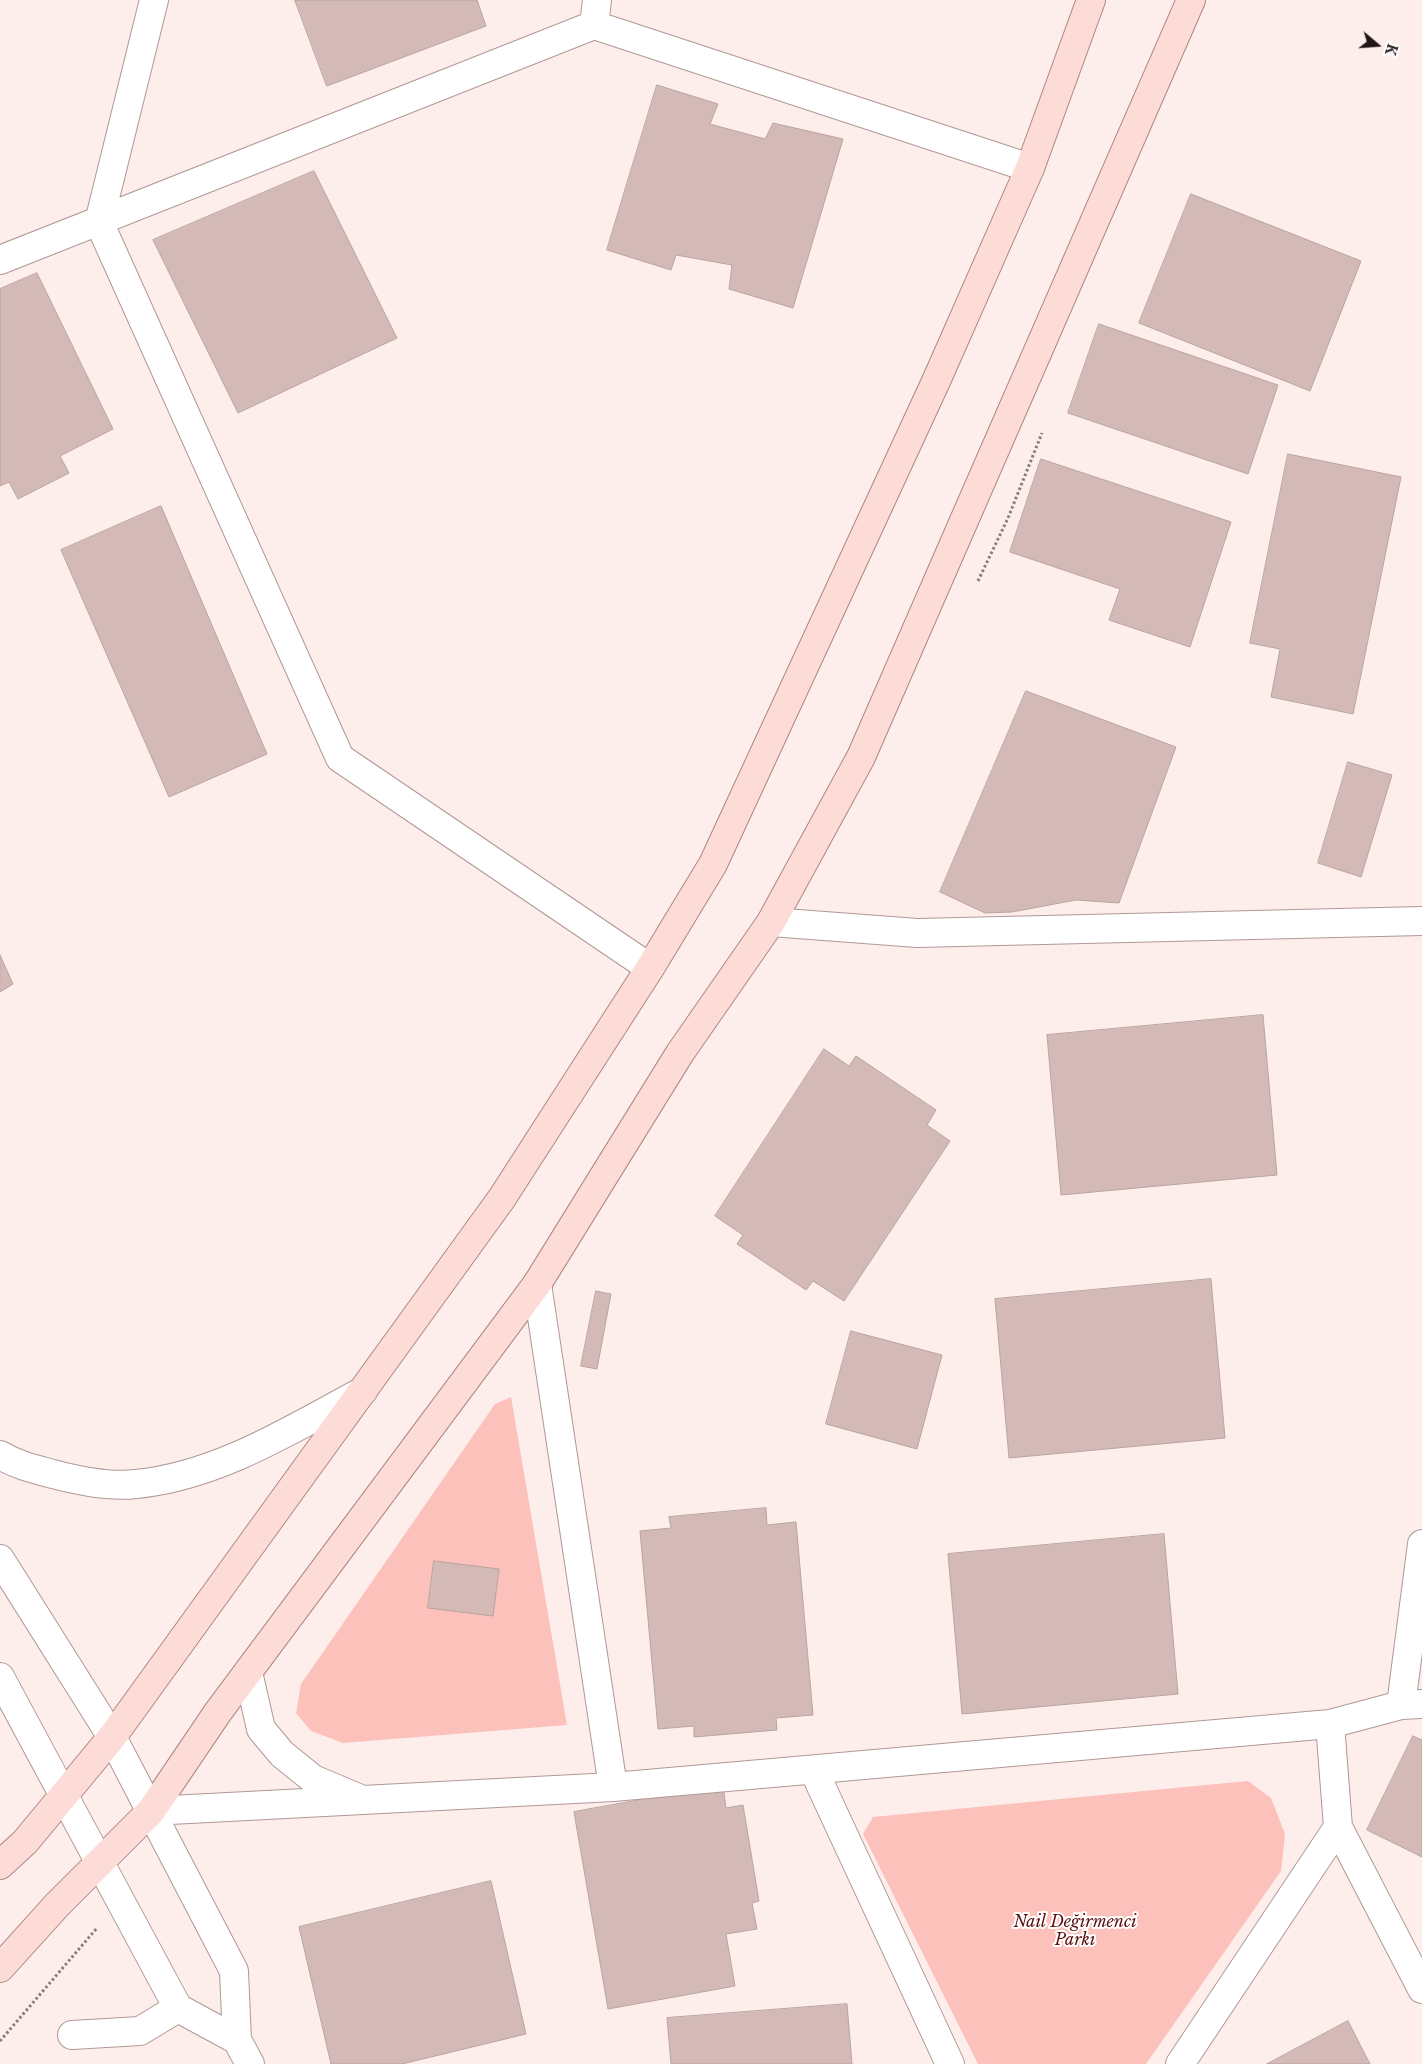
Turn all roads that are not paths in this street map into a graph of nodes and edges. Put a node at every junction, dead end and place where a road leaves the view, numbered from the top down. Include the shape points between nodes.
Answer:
1 (154, 0) edge
2 (1091, 0) edge
3 (1191, 0) edge
4 (595, 13) edge
5 (1030, 168) junction
6 (99, 222) junction
7 (0, 260) edge
8 (1422, 921) edge
9 (771, 922) junction
10 (650, 968) junction
11 (537, 1284) junction
12 (363, 1391) junction
13 (0, 1456) edge
14 (1422, 1544) edge
15 (0, 1559) edge
16 (248, 1672) junction
17 (0, 1676) edge
18 (1412, 1704) edge
19 (1330, 1724) junction
20 (112, 1736) junction
21 (814, 1771) junction
22 (613, 1787) junction
23 (64, 1793) junction
24 (364, 1800) junction
25 (151, 1811) junction
26 (1338, 1827) junction
27 (101, 1861) junction
28 (0, 1865) edge
29 (0, 1968) edge
30 (1422, 1989) edge
31 (178, 2008) junction
32 (72, 2034) dead end
33 (238, 2040) junction
34 (250, 2064) edge
35 (950, 2064) edge
36 (1180, 2064) edge

1 - 6 street
2 - 5 main road
3 - 9 main road via 861,756
4 - 5 street
4 - 6 street
5 - 10 main road via 938,379 713,864
6 - 7 street
6 - 10 street via 340,758
8 - 9 street via 917,933
9 - 11 main road via 680,1053
10 - 12 main road via 502,1198
11 - 16 main road
11 - 22 street
12 - 13 street via 264,1444 193,1473 135,1484 79,1481 17,1465
12 - 20 main road
14 - 18 street
15 - 20 street
16 - 24 street via 261,1729 282,1754 313,1779
16 - 25 main road
17 - 23 street
18 - 19 street
19 - 21 street
19 - 26 street
20 - 23 main road
20 - 25 street
21 - 22 street
21 - 35 street
22 - 24 street
23 - 27 street
23 - 28 main road via 25,1842
24 - 25 street
25 - 27 main road
25 - 33 street via 234,1972
26 - 30 street
26 - 36 street
27 - 29 main road
27 - 31 street
31 - 32 street via 140,2031
31 - 33 street
33 - 34 street

